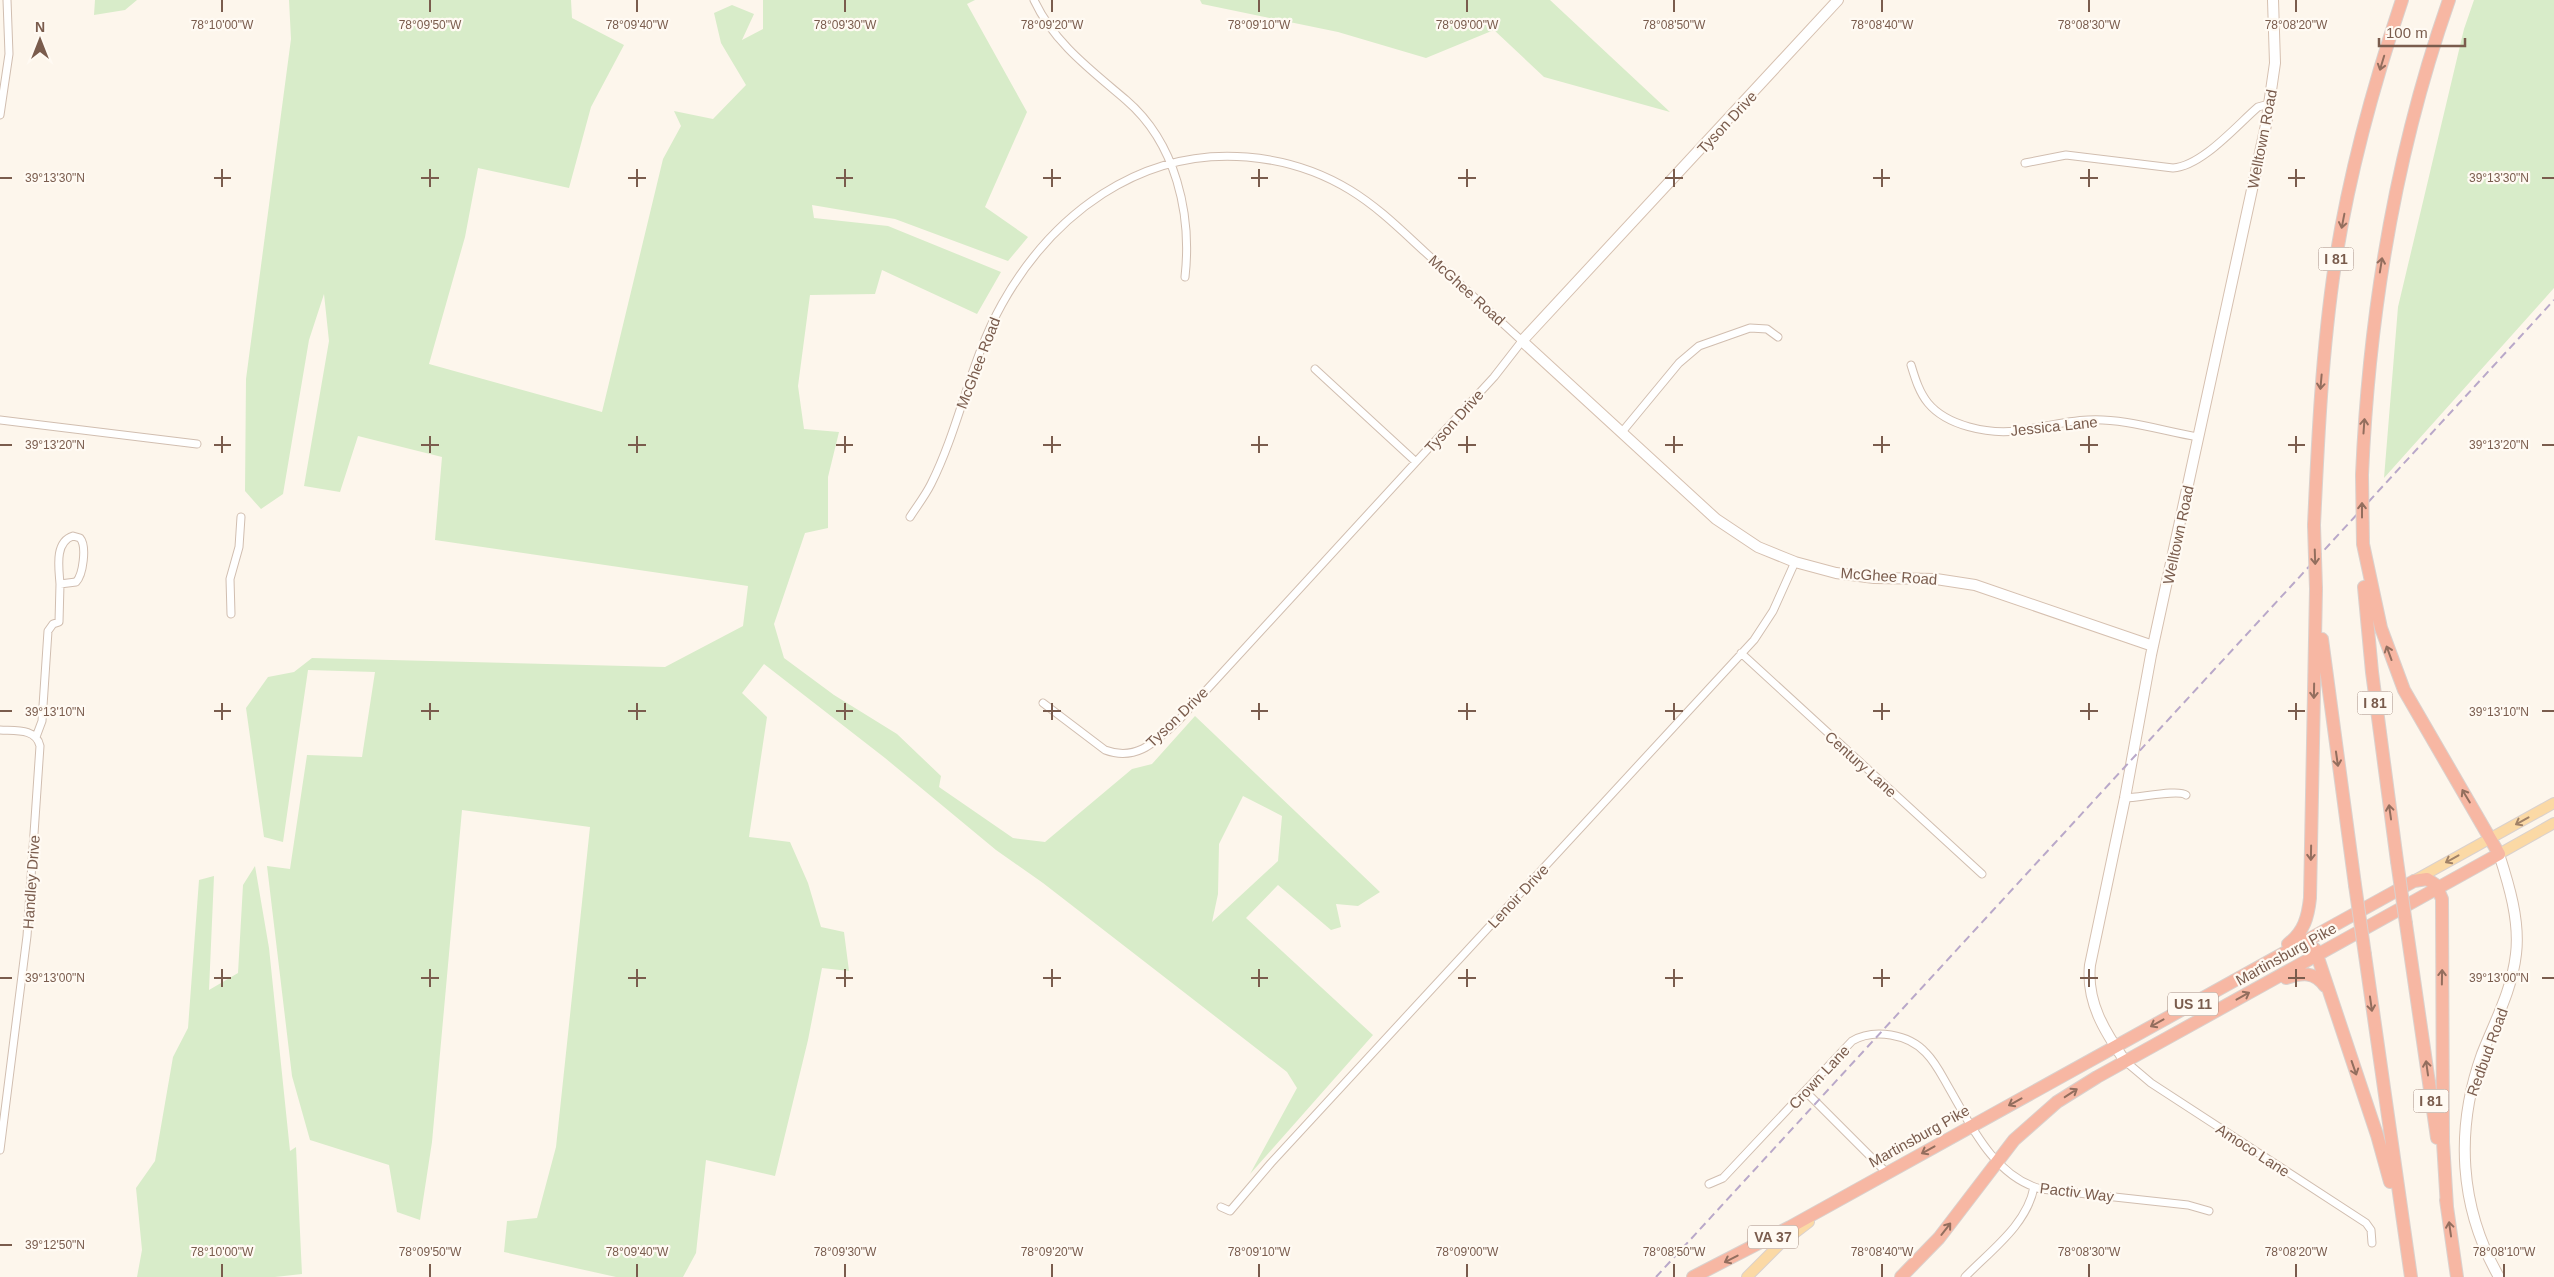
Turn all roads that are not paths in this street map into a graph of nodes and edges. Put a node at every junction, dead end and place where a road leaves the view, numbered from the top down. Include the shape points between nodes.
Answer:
1 (7, 0) edge
2 (1034, 0) edge
3 (1838, 0) edge
4 (2272, 0) edge
5 (2402, 0) edge
6 (2449, 0) edge
7 (2269, 104) junction
8 (0, 115) edge
9 (1171, 163) junction
10 (2025, 163) dead end
11 (1185, 278) dead end
12 (1778, 337) dead end
13 (1522, 341) junction
14 (1911, 365) dead end
15 (1315, 369) dead end
16 (0, 420) edge
17 (1622, 432) junction
18 (2198, 437) junction
19 (198, 444) dead end
20 (1416, 462) junction
21 (241, 517) dead end
22 (910, 517) dead end
23 (2363, 544) junction
24 (1795, 562) junction
25 (60, 584) junction
26 (2316, 589) junction
27 (230, 614) dead end
28 (2153, 646) junction
29 (1741, 653) junction
30 (1043, 703) dead end
31 (0, 730) edge
32 (36, 737) junction
33 (2186, 795) dead end
34 (2125, 798) junction
35 (2554, 803) edge
36 (2554, 823) edge
37 (2491, 838) junction
38 (2499, 854) junction
39 (1982, 874) dead end
40 (2459, 875) junction
41 (2414, 880) junction
42 (2438, 888) junction
43 (2309, 907) junction
44 (2443, 927) junction
45 (2312, 937) junction
46 (2316, 956) junction
47 (2254, 969) junction
48 (2266, 983) junction
49 (2328, 990) junction
50 (2115, 1046) junction
51 (2125, 1061) junction
52 (1805, 1090) junction
53 (1970, 1126) junction
54 (0, 1150) edge
55 (1996, 1160) junction
56 (1887, 1173) junction
57 (1709, 1184) dead end
58 (2034, 1188) junction
59 (1851, 1193) junction
60 (1221, 1207) dead end
61 (2447, 1207) junction
62 (2209, 1212) dead end
63 (2402, 1216) junction
64 (2372, 1244) dead end
65 (1693, 1277) edge
66 (1747, 1277) edge
67 (1901, 1277) edge
68 (1965, 1277) edge
69 (2410, 1277) edge
70 (2457, 1277) edge
71 (2499, 1277) edge

1 - 8 street via 9,54
2 - 9 street via 1069,50 1144,118
3 - 13 street, Tyson Drive
4 - 7 street, Welltown Road via 2275,64
5 -> 26 highway, I 81, bridge via 2364,124 2335,264 2320,399 2314,525
23 -> 6 highway, I 81, bridge via 2362,475 2369,361 2382,263 2415,108
7 - 10 street via 2258,107 2198,160 2181,167 2066,155
7 - 18 street, Welltown Road via 2226,319
9 - 11 street via 1185,215
9 - 13 street, McGhee Road via 1219,156 1252,158 1296,166 1331,180 1371,203
9 - 22 street, McGhee Road via 1133,176 1085,204 1060,226 1024,270 990,328 931,485
12 - 17 street via 1767,329 1750,328 1699,346 1679,364
13 - 17 street, McGhee Road
13 - 20 street, Tyson Drive via 1494,377
14 - 18 street, Jessica Lane via 1918,388 1934,409 1947,418 1975,427 2016,431 2099,420
15 - 20 street
16 - 19 street
17 - 24 street, McGhee Road via 1729,530 1758,547
18 - 28 street, Welltown Road
20 - 30 street, Tyson Drive via 1178,721 1146,748 1128,754 1105,750
21 - 27 street via 239,547 230,579
37 -> 23 highway via 2398,676 2381,628
61 -> 23 highway, I 81, bridge via 2372,672
24 - 28 street, McGhee Road via 1866,577 1918,578 1975,585
24 - 29 street, Lenoir Drive via 1772,611
25 - 25 street via 58,561 61,549 69,537 80,538 84,543 80,577 76,582
25 - 32 street, Handley Drive via 59,622 48,631 42,721
26 -> 43 highway
26 -> 63 highway, I 81, bridge via 2329,704
28 - 34 street, Welltown Road
29 - 39 street, Century Lane
29 - 60 street, Lenoir Drive via 1230,1211
31 - 32 street via 25,731
32 - 54 street, Handley Drive via 40,746 27,936
33 - 34 street via 2177,792 2148,798
34 - 50 street, Welltown Road via 2089,977 2095,1010
35 -> 37 main road, Martinsburg Pike / US 11
36 - 38 main road, Martinsburg Pike / US 11
37 - 38 highway
37 -> 41 main road, Martinsburg Pike / US 11
38 - 40 highway, Martinsburg Pike / US 11
38 - 71 street, Redbud Road via 2513,907 2516,954 2508,994 2482,1054 2470,1097 2464,1148 2474,1218
40 - 42 highway, Martinsburg Pike / US 11
40 - 44 highway via 2447,893
41 - 42 highway via 2426,879
41 - 45 highway, Martinsburg Pike / US 11
42 - 44 highway via 2442,899
42 - 46 highway, Martinsburg Pike / US 11
43 - 45 highway
43 - 47 highway via 2300,934
61 -> 44 highway via 2442,1043
45 - 46 highway
45 - 47 highway, Martinsburg Pike / US 11
46 - 48 highway, Martinsburg Pike / US 11
46 - 49 highway
47 -> 50 highway, Martinsburg Pike / US 11
48 - 49 highway via 2302,973 2321,980
51 -> 48 highway, Martinsburg Pike / US 11
49 -> 63 highway
50 - 51 street, Welltown Road
50 -> 53 highway, Martinsburg Pike / US 11
55 -> 51 highway, Martinsburg Pike / US 11 via 2057,1102
51 - 64 street, Amoco Lane via 2150,1083 2366,1223 2371,1230
52 - 53 street, Crown Lane via 1858,1038 1892,1036 1914,1043 1927,1054
52 - 56 street
52 - 57 street, Crown Lane via 1724,1178
53 - 55 street, Pactiv Way
53 -> 56 highway, Martinsburg Pike / US 11
55 - 58 street, Pactiv Way
67 -> 55 highway, Martinsburg Pike / US 11 via 1939,1238
56 - 59 highway, Martinsburg Pike / US 11
58 - 62 street, Pactiv Way via 2188,1205
58 - 68 street via 2020,1221
59 -> 65 highway, VA 37
59 - 66 main road, US 11 via 1788,1238
70 -> 61 highway, I 81
63 - 69 highway, I 81

